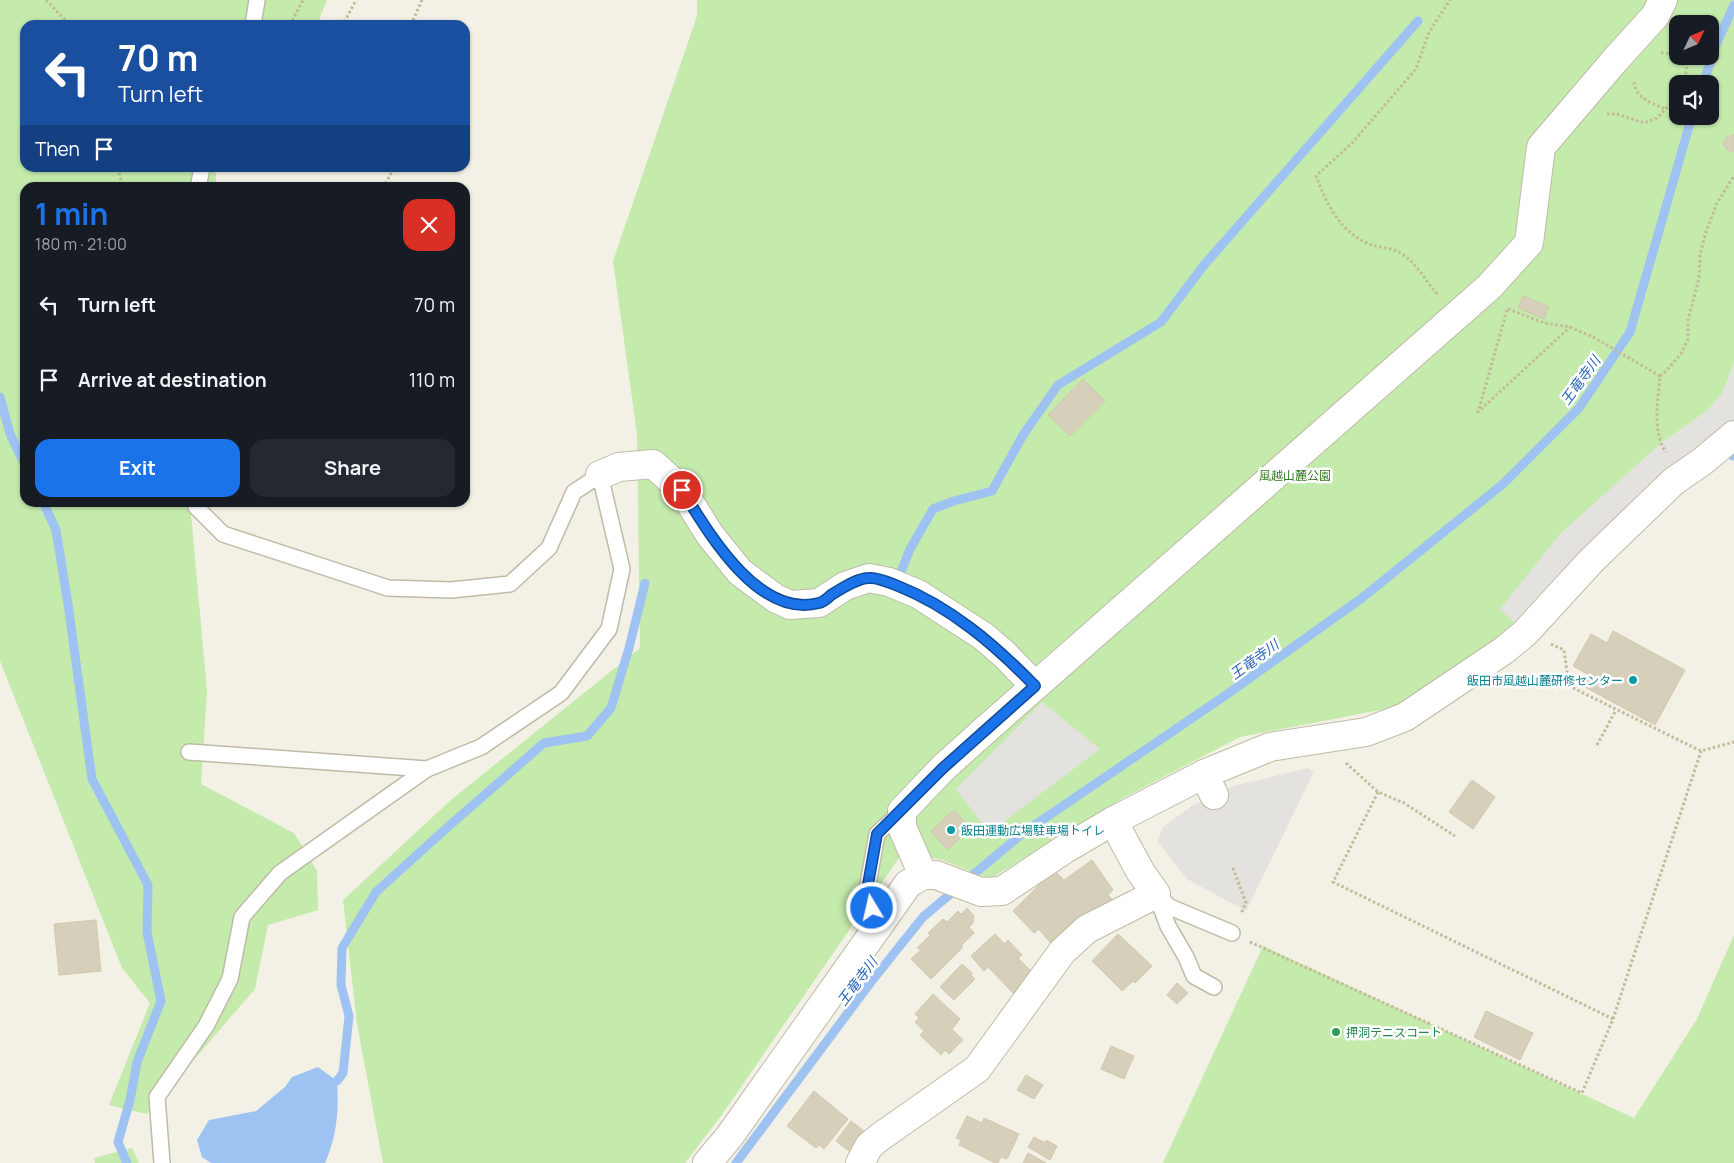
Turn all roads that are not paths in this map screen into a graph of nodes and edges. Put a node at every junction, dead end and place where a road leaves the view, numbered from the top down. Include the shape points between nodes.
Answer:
1 (257, 0) edge
2 (1663, 0) edge
3 (255, 20) edge
4 (1734, 435) edge
5 (600, 475) junction
6 (196, 507) edge
7 (1035, 686) junction
8 (189, 752) dead end
9 (427, 770) junction
10 (902, 810) junction
11 (1112, 821) junction
12 (929, 875) junction
13 (1156, 894) junction
14 (877, 927) junction
15 (1232, 933) road end
16 (1214, 987) dead end
17 (162, 1163) edge
18 (707, 1163) edge
19 (860, 1163) edge

1 - 3 lane
2 - 7 street via 1655,16 1541,148 1529,243 1489,287
4 - 11 street via 1674,481 1591,561 1525,633 1405,717 1366,732 1270,747 1209,785
5 - 6 lane via 574,492 549,548 510,584 451,590 388,588 223,534
5 - 7 street via 619,467 653,464 682,490 710,536 740,572 775,598 790,605 820,603 845,586 869,578 888,582 918,594 982,636
5 - 9 lane via 622,569 609,629 561,694 481,747
7 - 10 street via 943,768
8 - 9 lane
9 - 17 lane via 280,873 242,917 230,979 206,1026 157,1097
10 - 12 street via 902,827
10 - 14 lane via 877,834 867,890
11 - 12 street via 1002,891 981,892
11 - 13 street
12 - 14 street via 908,884
13 - 15 lane via 1170,907
13 - 16 lane via 1168,926 1194,976
13 - 19 street via 1087,929 1062,952 977,1069 880,1137
14 - 18 street via 729,1137

